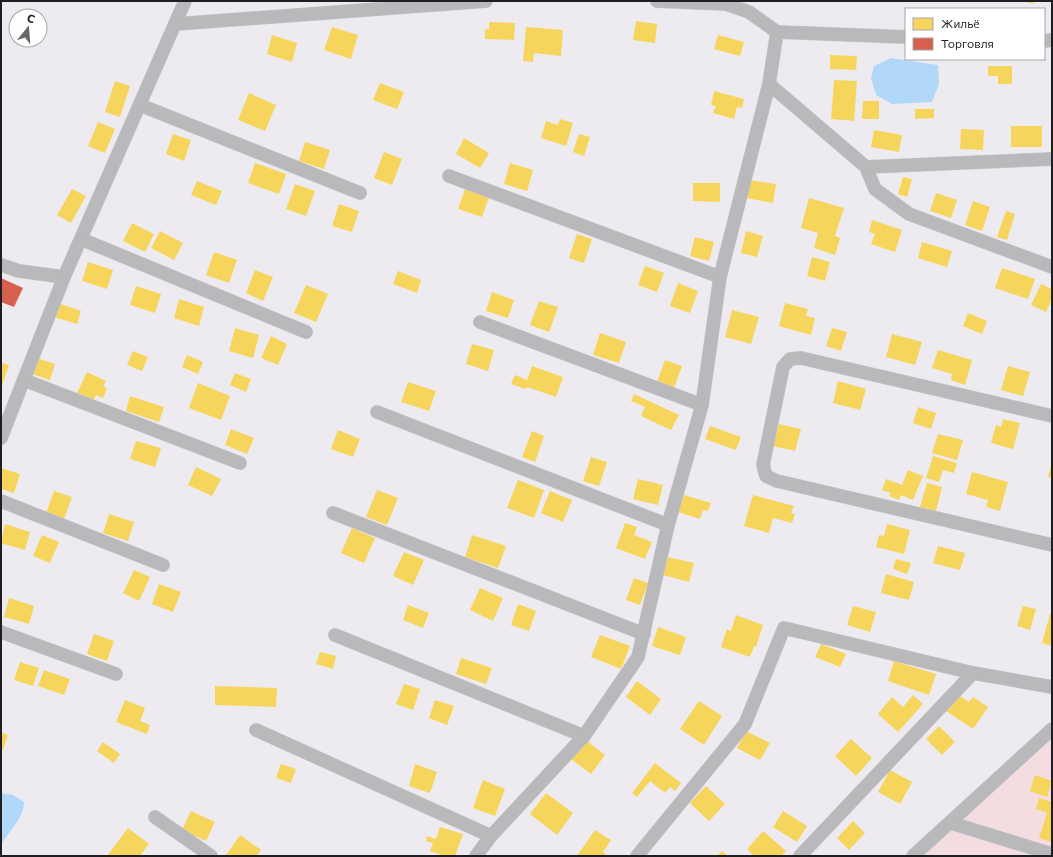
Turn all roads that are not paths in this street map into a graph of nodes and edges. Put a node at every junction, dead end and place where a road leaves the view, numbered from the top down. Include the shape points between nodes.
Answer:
1 (185, 1) edge
2 (486, 1) edge
3 (657, 1) edge
4 (176, 24) junction
5 (777, 32) junction
6 (905, 37) edge
7 (769, 84) junction
8 (140, 105) junction
9 (1052, 159) edge
10 (866, 166) junction
11 (449, 176) dead end
12 (360, 193) dead end
13 (81, 240) junction
14 (1, 265) edge
15 (1052, 267) edge
16 (64, 277) junction
17 (720, 277) junction
18 (480, 322) dead end
19 (306, 332) dead end
20 (24, 380) junction
21 (702, 404) junction
22 (377, 412) dead end
23 (1052, 416) edge
24 (1, 438) edge
25 (240, 463) dead end
26 (1, 501) edge
27 (333, 513) dead end
28 (668, 525) junction
29 (1052, 545) edge
30 (163, 565) dead end
31 (1, 632) edge
32 (644, 634) junction
33 (335, 635) dead end
34 (973, 673) junction
35 (116, 674) dead end
36 (1052, 687) edge
37 (1052, 729) edge
38 (256, 730) dead end
39 (584, 736) junction
40 (155, 817) dead end
41 (951, 823) junction
42 (492, 836) junction
43 (1052, 854) edge
44 (211, 856) edge
45 (476, 856) edge
46 (637, 856) edge
47 (800, 856) edge
48 (913, 856) edge

1 - 4 street
2 - 4 street
3 - 5 street via 726,4 749,12
4 - 8 street
5 - 6 street
5 - 7 street
7 - 10 street
7 - 17 street
8 - 12 street
8 - 13 street
9 - 10 street
10 - 15 street via 875,189 909,214
11 - 17 street
13 - 16 street
13 - 19 street
14 - 16 street via 19,271
16 - 20 street
17 - 21 street
18 - 21 street
20 - 24 street
20 - 25 street
21 - 28 street
22 - 28 street
23 - 29 street via 801,358 790,359 784,367 763,466 766,476 777,481
26 - 30 street
27 - 32 street
28 - 32 street
31 - 35 street
32 - 39 street via 638,657
33 - 39 street
34 - 36 street
34 - 46 street via 784,628 745,724
34 - 47 street
37 - 41 street
38 - 42 street
39 - 42 street
40 - 44 street
41 - 43 street
41 - 48 street
42 - 45 street

